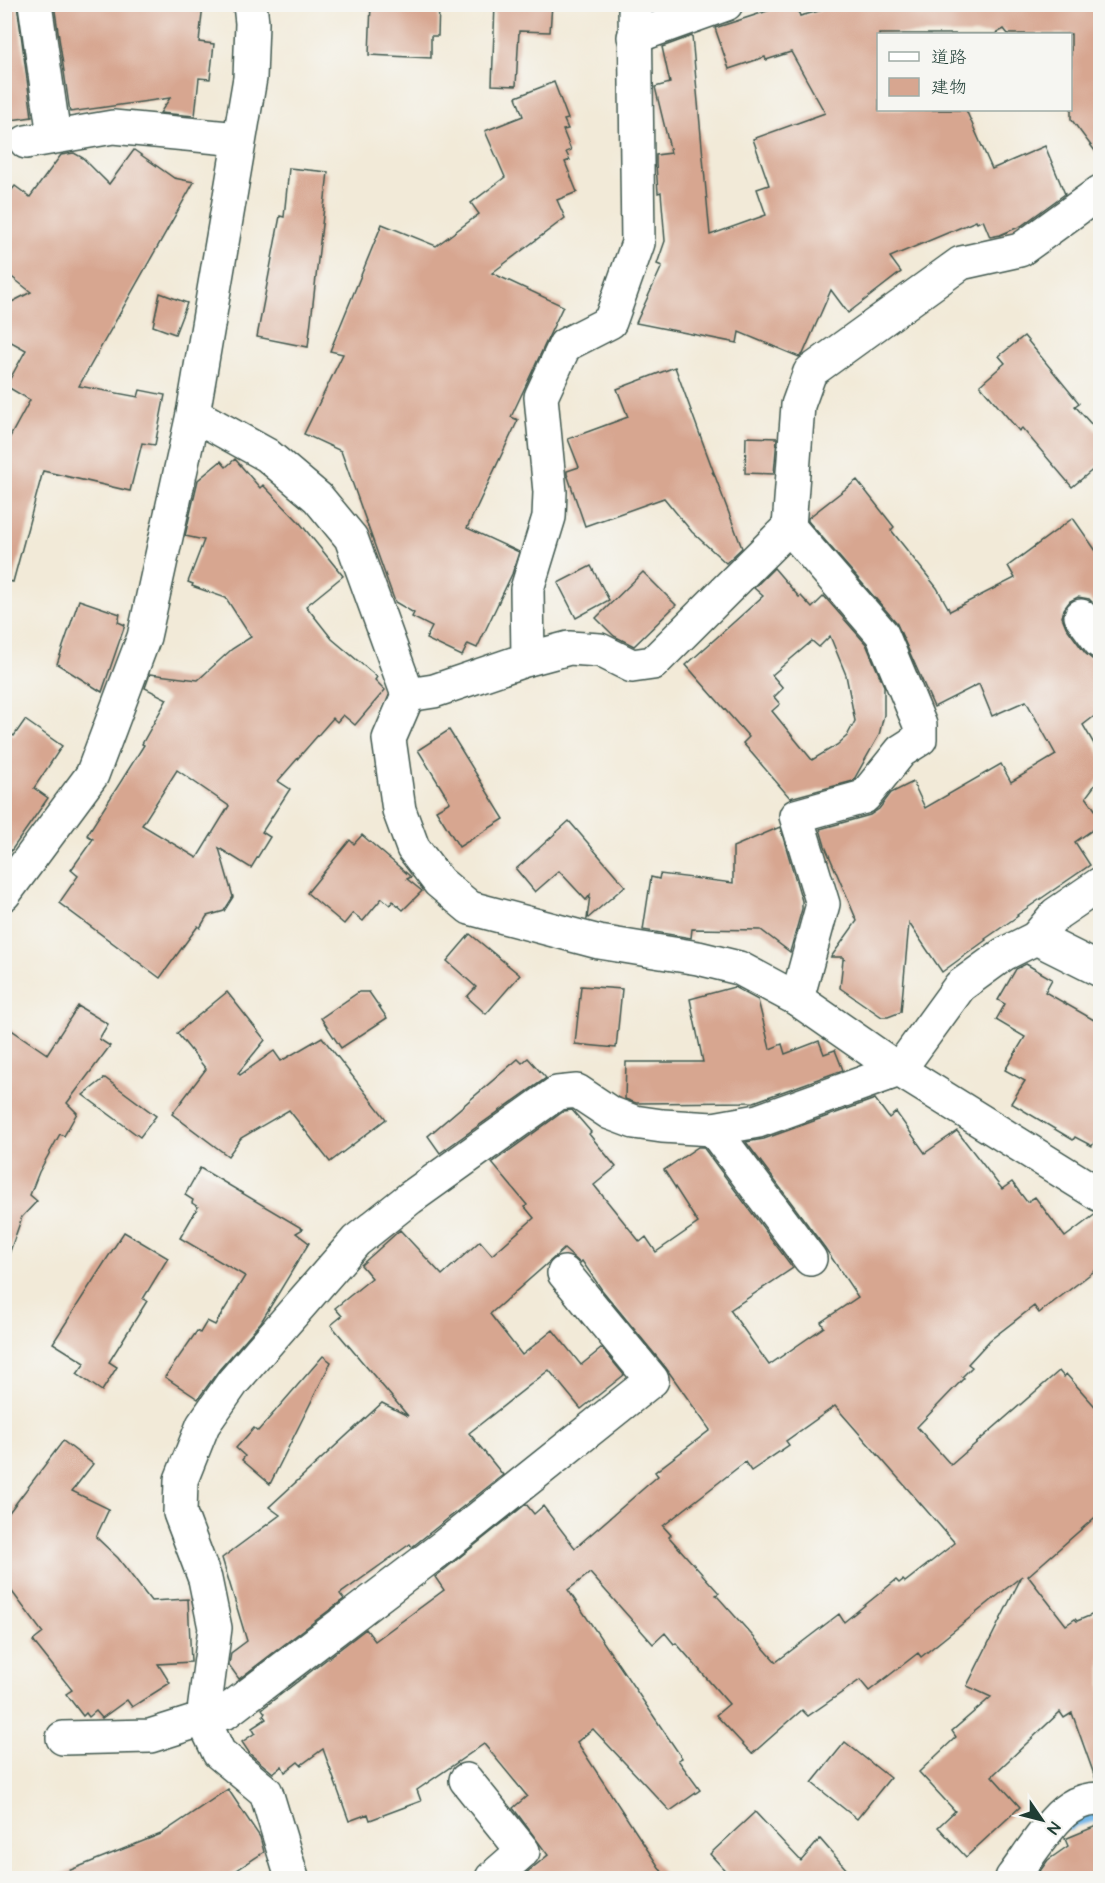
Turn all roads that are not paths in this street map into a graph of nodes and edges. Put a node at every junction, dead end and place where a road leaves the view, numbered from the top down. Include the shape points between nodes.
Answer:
1 (34, 4) edge
2 (250, 4) edge
3 (635, 4) edge
4 (726, 4) edge
5 (634, 37) junction
6 (239, 139) junction
7 (1101, 192) edge
8 (193, 414) junction
9 (789, 527) junction
10 (1081, 616) dead end
11 (1101, 642) edge
12 (528, 660) junction
13 (408, 694) junction
14 (1101, 884) edge
15 (4, 894) edge
16 (1036, 938) junction
17 (1101, 970) edge
18 (797, 999) junction
19 (899, 1070) junction
20 (713, 1128) junction
21 (1101, 1196) edge
22 (810, 1259) dead end
23 (564, 1273) dead end
24 (203, 1719) junction
25 (63, 1738) dead end
26 (466, 1780) dead end
27 (1101, 1799) edge
28 (292, 1878) edge
29 (492, 1878) edge
30 (1012, 1878) edge

1 - 6 street via 40,139 112,127
2 - 6 street via 250,78
3 - 5 street
4 - 5 street
5 - 12 street via 638,243 610,322 565,345 541,397 549,517 527,589
6 - 8 street
7 - 9 street via 1020,250 962,264 810,372 798,405
8 - 13 street via 267,455 318,498 351,538
8 - 15 street via 144,637 92,775
9 - 12 street via 653,663 632,666 600,650 569,648
9 - 18 street via 882,634 920,725 920,739 901,751 864,796 796,816 823,904
10 - 11 street
12 - 13 street via 434,692
13 - 18 street via 389,739 399,810 413,848 440,882 470,908 599,942 739,968
14 - 16 street via 1056,914
16 - 17 street
16 - 19 street via 1004,954 960,986
18 - 19 street
19 - 20 street via 758,1121
19 - 21 street
20 - 22 street
20 - 24 street via 634,1122 610,1113 577,1091 557,1093 356,1241 233,1382 203,1425 181,1480 180,1513 205,1579 215,1628
23 - 24 street via 652,1380 443,1547 226,1712
24 - 25 street via 150,1736
24 - 28 street via 219,1753 266,1792
26 - 29 street via 523,1851
27 - 30 street via 1087,1799 1067,1809

